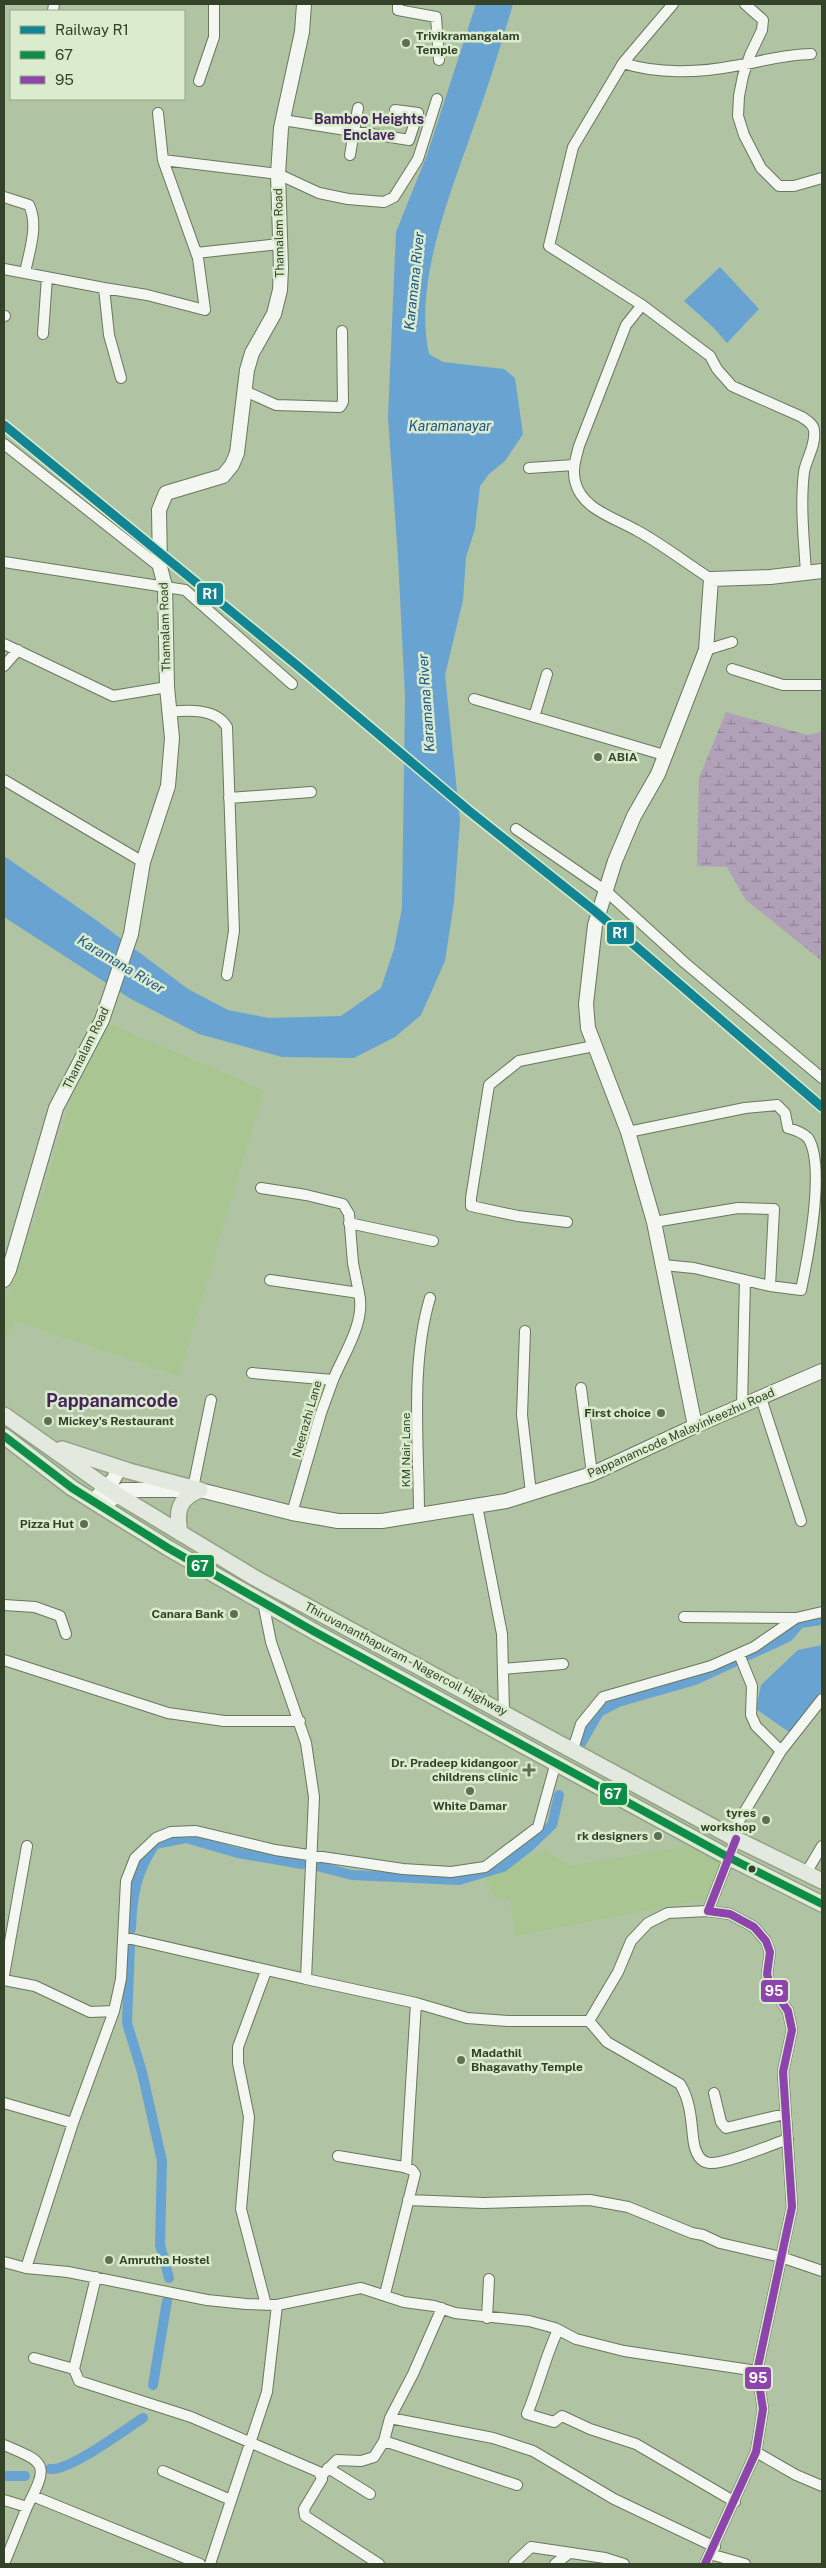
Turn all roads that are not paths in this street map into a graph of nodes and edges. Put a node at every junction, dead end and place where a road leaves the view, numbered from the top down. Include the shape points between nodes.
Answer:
1 (214, 4) edge
2 (304, 4) edge
3 (398, 4) edge
4 (672, 4) edge
5 (746, 4) edge
6 (811, 54) dead end
7 (439, 60) dead end
8 (623, 63) junction
9 (747, 64) junction
10 (199, 81) dead end
11 (437, 98) dead end
12 (358, 108) dead end
13 (395, 110) dead end
14 (158, 113) dead end
15 (283, 120) junction
16 (353, 131) junction
17 (409, 140) junction
18 (424, 143) junction
19 (350, 155) dead end
20 (163, 160) junction
21 (278, 174) junction
22 (822, 178) edge
23 (4, 197) edge
24 (280, 244) junction
25 (196, 253) junction
26 (4, 269) edge
27 (25, 273) junction
28 (47, 277) junction
29 (104, 288) junction
30 (642, 305) junction
31 (342, 331) dead end
32 (43, 334) dead end
33 (121, 378) dead end
34 (245, 391) junction
35 (4, 444) edge
36 (574, 465) junction
37 (528, 468) dead end
38 (4, 562) edge
39 (160, 567) junction
40 (822, 571) edge
41 (806, 573) junction
42 (711, 579) junction
43 (165, 586) junction
44 (732, 642) dead end
45 (4, 644) edge
46 (18, 650) junction
47 (706, 650) junction
48 (4, 666) edge
49 (732, 668) dead end
50 (547, 674) dead end
51 (292, 684) dead end
52 (822, 685) edge
53 (167, 688) junction
54 (474, 699) dead end
55 (169, 712) junction
56 (534, 717) junction
57 (664, 755) junction
58 (4, 780) edge
59 (311, 792) dead end
60 (229, 798) junction
61 (516, 829) dead end
62 (143, 862) junction
63 (606, 891) junction
64 (227, 975) dead end
65 (594, 1046) junction
66 (822, 1078) edge
67 (628, 1132) junction
68 (261, 1188) dead end
69 (567, 1222) dead end
70 (654, 1222) junction
71 (349, 1223) junction
72 (433, 1242) dead end
73 (663, 1265) junction
74 (4, 1280) edge
75 (270, 1280) dead end
76 (745, 1280) junction
77 (770, 1286) junction
78 (358, 1293) junction
79 (430, 1298) dead end
80 (525, 1331) dead end
81 (822, 1371) edge
82 (252, 1373) dead end
83 (334, 1380) junction
84 (581, 1388) dead end
85 (761, 1398) junction
86 (211, 1400) dead end
87 (742, 1406) junction
88 (4, 1415) edge
89 (695, 1426) junction
90 (4, 1436) edge
91 (35, 1439) junction
92 (120, 1468) junction
93 (592, 1474) junction
94 (196, 1489) junction
95 (111, 1490) junction
96 (531, 1493) junction
97 (97, 1504) junction
98 (477, 1506) junction
99 (292, 1513) junction
100 (419, 1516) junction
101 (801, 1521) dead end
102 (180, 1533) junction
103 (263, 1602) junction
104 (4, 1605) edge
105 (822, 1612) edge
106 (684, 1616) dead end
107 (796, 1618) junction
108 (66, 1634) dead end
109 (739, 1654) junction
110 (4, 1660) edge
111 (563, 1664) dead end
112 (503, 1669) junction
113 (822, 1698) edge
114 (504, 1712) junction
115 (300, 1721) junction
116 (573, 1749) junction
117 (781, 1751) junction
118 (556, 1762) junction
119 (733, 1837) junction
120 (27, 1846) dead end
121 (822, 1846) edge
122 (728, 1856) junction
123 (311, 1857) junction
124 (806, 1873) junction
125 (822, 1881) edge
126 (822, 1904) edge
127 (708, 1911) junction
128 (123, 1937) junction
129 (266, 1971) junction
130 (4, 1975) edge
131 (306, 1979) junction
132 (4, 1980) edge
133 (416, 2003) junction
134 (114, 2011) junction
135 (589, 2021) junction
136 (714, 2093) dead end
137 (4, 2103) edge
138 (785, 2114) junction
139 (73, 2123) junction
140 (788, 2139) junction
141 (338, 2156) dead end
142 (406, 2168) junction
143 (408, 2200) junction
144 (781, 2257) junction
145 (4, 2262) edge
146 (26, 2268) junction
147 (822, 2272) edge
148 (96, 2277) junction
149 (489, 2279) dead end
150 (384, 2294) junction
151 (266, 2304) junction
152 (277, 2305) junction
153 (442, 2308) junction
154 (487, 2318) junction
155 (558, 2330) junction
156 (34, 2358) dead end
157 (74, 2369) junction
158 (757, 2371) junction
159 (390, 2418) junction
160 (384, 2441) junction
161 (251, 2444) junction
162 (4, 2445) edge
163 (756, 2452) junction
164 (163, 2472) dead end
165 (325, 2472) junction
166 (517, 2485) dead end
167 (822, 2486) edge
168 (370, 2494) dead end
169 (33, 2496) junction
170 (4, 2500) edge
171 (231, 2500) junction
172 (735, 2502) junction
173 (27, 2507) junction
174 (713, 2550) junction
175 (568, 2554) junction
176 (514, 2563) dead end
177 (4, 2564) edge
178 (200, 2564) edge
179 (210, 2564) edge
180 (379, 2564) edge
181 (555, 2564) edge
182 (624, 2564) edge
183 (706, 2564) edge
184 (745, 2564) edge

1 - 10 street via 214,37
2 - 15 street, Thamalam Road via 302,32
3 - 7 street via 398,10 436,17
4 - 8 street
5 - 9 street via 763,20
6 - 9 street
8 - 9 street via 643,69 679,71
8 - 30 street via 573,148 549,246
9 - 22 street via 738,116 761,168 779,186 794,186
11 - 18 street
12 - 16 street
13 - 17 street via 418,113
14 - 20 street
15 - 16 street
15 - 21 street, Thamalam Road
16 - 17 street
16 - 19 street
17 - 18 street
18 - 21 street via 418,159 394,197 384,202 319,193
20 - 21 street
20 - 25 street
21 - 24 street, Thamalam Road
23 - 27 street via 29,205 32,212 34,221
24 - 25 street
24 - 34 street, Thamalam Road via 280,290 274,314 252,353
25 - 29 street via 205,310
26 - 27 street
27 - 28 street
28 - 29 street
28 - 32 street
29 - 33 street via 109,335
30 - 36 street via 626,325
30 - 41 street via 710,356 732,386 812,424 812,450 804,470
31 - 34 street via 343,402 340,407 276,404
34 - 39 street, Thamalam Road via 237,453 232,465 223,476 166,493 159,510
35 - 39 street
36 - 37 street
36 - 42 street via 575,482 587,502
38 - 43 street
39 - 43 street, Thamalam Road
40 - 41 street
41 - 42 street via 770,578
42 - 47 street
43 - 51 street via 185,590
43 - 53 street, Thamalam Road
44 - 47 street
45 - 46 street
46 - 48 street
46 - 53 street via 112,696
47 - 57 street
49 - 52 street via 783,685
50 - 56 street
53 - 55 street, Thamalam Road
54 - 56 street
55 - 60 street via 188,710 213,714 223,720 227,727
55 - 62 street, Thamalam Road via 172,738 168,786
56 - 57 street
57 - 63 street via 658,774 634,816
58 - 62 street
59 - 60 street
60 - 64 street via 234,930
61 - 63 street
62 - 74 street, Thamalam Road via 132,934 102,1020 56,1108
63 - 65 street via 594,925 588,971 586,1004 588,1028
63 - 66 street via 685,963
65 - 67 street
65 - 69 street via 519,1061 489,1085 471,1198 471,1206
67 - 70 street
67 - 77 street via 745,1108 777,1105 785,1113 788,1128 798,1130 810,1139 818,1163 818,1203 801,1290
68 - 71 street via 306,1194 343,1204 349,1214
70 - 73 street
70 - 77 street via 738,1208 774,1208
71 - 72 street
71 - 78 street
73 - 76 street via 694,1268
73 - 89 street
75 - 78 street
76 - 77 street
76 - 87 street
78 - 83 street via 358,1324
79 - 100 street, KM Nair Lane via 424,1318 418,1385
80 - 96 street via 523,1436
81 - 85 street, Pappanamcode Malayinkeezhu Road
82 - 83 street, Neerazhi Lane
83 - 99 street, Neerazhi Lane
84 - 93 street
85 - 87 street, Pappanamcode Malayinkeezhu Road
85 - 101 street
86 - 94 street
87 - 89 street, Pappanamcode Malayinkeezhu Road
88 - 91 main road, Thiruvananthapuram - Nagercoil Highway
89 - 93 street, Pappanamcode Malayinkeezhu Road
90 - 97 main road, Thiruvananthapuram - Nagercoil Highway
91 - 92 main road
91 - 95 main road, Thiruvananthapuram - Nagercoil Highway
92 - 94 main road
92 - 95 street
93 - 96 street, Pappanamcode Malayinkeezhu Road
94 - 95 street, Pappanamcode Malayinkeezhu Road
94 - 99 street, Pappanamcode Malayinkeezhu Road
94 - 102 main road via 186,1496 180,1507 177,1519
95 - 97 street
95 - 102 main road, Thiruvananthapuram - Nagercoil Highway
96 - 98 street, Pappanamcode Malayinkeezhu Road via 506,1502
97 - 103 main road, Thiruvananthapuram - Nagercoil Highway
98 - 100 street, Pappanamcode Malayinkeezhu Road
98 - 112 street via 502,1634
99 - 100 street, Pappanamcode Malayinkeezhu Road via 338,1521 382,1521
102 - 114 main road, Thiruvananthapuram - Nagercoil Highway via 255,1578
103 - 115 street via 271,1642
103 - 118 main road, Thiruvananthapuram - Nagercoil Highway
104 - 108 street via 35,1607 60,1616
105 - 107 street
106 - 107 street
107 - 109 street
109 - 116 street via 711,1666 603,1697 581,1724
109 - 117 street via 752,1686 751,1715 756,1726
110 - 115 street via 168,1713 224,1721
111 - 112 street
112 - 114 street
113 - 117 street
114 - 116 main road, Thiruvananthapuram - Nagercoil Highway
115 - 123 street via 314,1797
116 - 119 main road, Thiruvananthapuram - Nagercoil Highway
117 - 119 street
118 - 122 main road, Thiruvananthapuram - Nagercoil Highway
118 - 123 street via 538,1827 485,1866 451,1872
119 - 122 street
119 - 124 main road, Thiruvananthapuram - Nagercoil Highway
120 - 130 street
121 - 124 street
122 - 126 main road, Thiruvananthapuram - Nagercoil Highway
122 - 127 street
123 - 128 street via 196,1831 171,1832 156,1838 135,1858 126,1881
123 - 131 street
124 - 125 main road, Thiruvananthapuram - Nagercoil Highway
127 - 135 street via 668,1913 648,1923 631,1941 618,1972
127 - 138 street via 730,1914 754,1927 766,1941 770,1952 767,1974 770,1985 788,2011 792,2030 783,2072
128 - 129 street
128 - 134 street via 121,1979
129 - 131 street
129 - 151 street via 238,2047 249,2117 241,2210
131 - 133 street
132 - 134 street via 35,1986 90,2012
133 - 135 street via 466,2018
133 - 142 street
134 - 139 street
135 - 140 street via 607,2042 680,2084 687,2095 694,2149 700,2159 709,2163 723,2161
136 - 138 street via 721,2122 726,2128
137 - 139 street
138 - 140 street
139 - 146 street
140 - 144 street via 792,2207
141 - 142 street
142 - 143 street via 414,2174
143 - 144 street via 483,2203 590,2200 628,2207 720,2243
143 - 150 street
144 - 147 street
144 - 158 street
145 - 146 street
146 - 148 street
148 - 151 street via 207,2300
148 - 157 street
149 - 154 street
150 - 152 street via 361,2288
150 - 153 street via 404,2302
151 - 152 street
152 - 161 street via 267,2392
153 - 154 street
153 - 159 street
154 - 155 street via 529,2322
155 - 158 street via 576,2339 624,2351
155 - 172 street via 527,2414 554,2422 562,2416 636,2444
156 - 157 street
157 - 161 street via 79,2381 192,2417
158 - 163 street via 762,2409
159 - 160 street
159 - 174 street via 493,2438 533,2451 614,2499
160 - 165 street via 374,2457 361,2461 337,2460
160 - 166 street
161 - 165 street
161 - 171 street
162 - 169 street via 35,2458 39,2463 41,2479
163 - 167 street
163 - 172 street
164 - 171 street
165 - 168 street
165 - 180 street via 304,2509 305,2516
169 - 173 street
169 - 178 street
170 - 173 street
171 - 179 street
172 - 174 street
173 - 177 street
174 - 183 street
174 - 184 street
175 - 176 street via 530,2546
175 - 181 street
175 - 182 street

